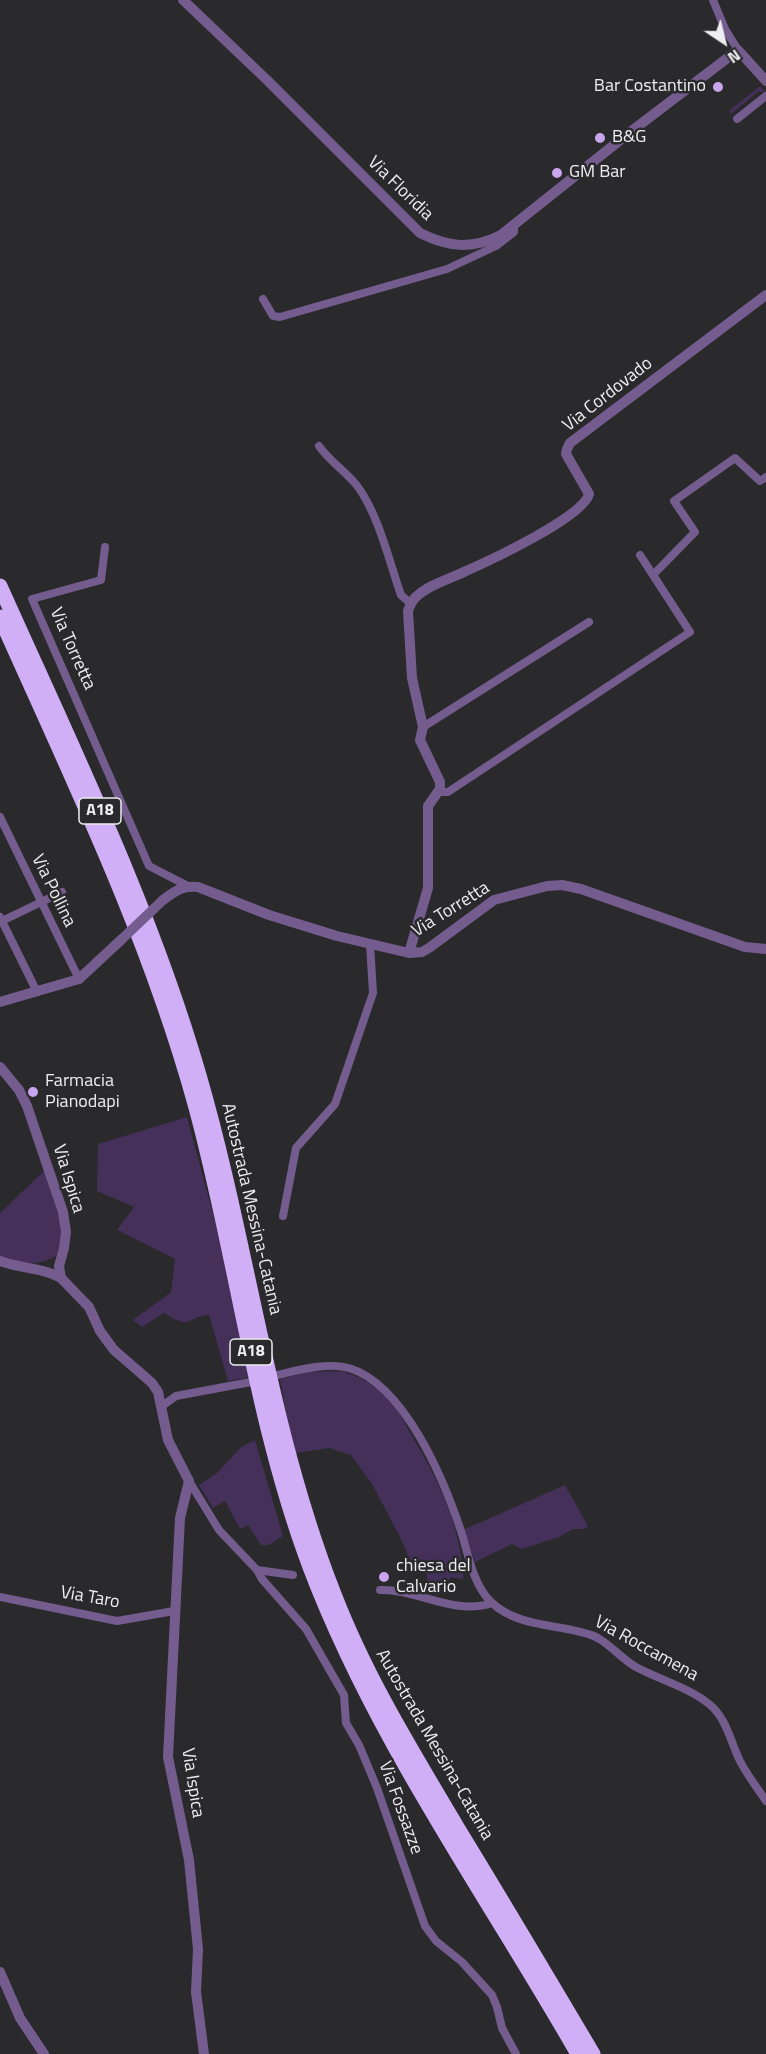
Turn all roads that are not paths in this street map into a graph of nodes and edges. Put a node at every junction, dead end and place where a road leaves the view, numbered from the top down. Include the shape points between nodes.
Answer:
1 (183, 0) edge
2 (713, 0) edge
3 (738, 50) junction
4 (761, 68) edge
5 (766, 81) edge
6 (766, 96) edge
7 (737, 119) dead end
8 (514, 226) junction
9 (766, 295) edge
10 (263, 299) dead end
11 (319, 446) dead end
12 (766, 477) edge
13 (105, 547) dead end
14 (640, 555) dead end
15 (653, 575) junction
16 (0, 586) edge
17 (410, 603) junction
18 (0, 617) edge
19 (588, 622) dead end
20 (423, 727) junction
21 (437, 792) junction
22 (0, 817) edge
23 (188, 886) junction
24 (62, 892) dead end
25 (40, 902) junction
26 (1, 920) edge
27 (370, 944) junction
28 (766, 949) edge
29 (409, 952) junction
30 (79, 979) junction
31 (37, 992) junction
32 (0, 1002) edge
33 (0, 1067) edge
34 (283, 1216) dead end
35 (0, 1261) edge
36 (59, 1262) junction
37 (27, 1268) junction
38 (42, 1270) junction
39 (61, 1278) junction
40 (277, 1375) dead end
41 (251, 1382) dead end
42 (158, 1392) junction
43 (176, 1396) junction
44 (162, 1406) junction
45 (189, 1481) junction
46 (257, 1570) junction
47 (293, 1575) dead end
48 (380, 1590) dead end
49 (0, 1597) edge
50 (492, 1603) junction
51 (174, 1611) junction
52 (766, 1801) edge
53 (0, 1972) edge
54 (44, 2054) edge
55 (204, 2054) edge
56 (516, 2054) edge
57 (578, 2054) edge
58 (593, 2054) edge

1 - 8 street, Via Floridia via 420,233 435,241 480,245
2 - 3 street
3 - 4 street
3 - 8 street, Via Floridia
4 - 5 street
6 - 7 street
8 - 10 street via 514,232 496,246 425,275 280,317 273,316
9 - 17 street, Via Cordovado via 570,443 566,454 589,494 583,506 555,526 424,590
11 - 17 street via 357,485 367,502 401,595
12 - 15 street via 760,482 735,458 674,501 695,532
13 - 23 street, Via Torretta via 101,580 32,598 149,866
14 - 15 street
15 - 21 street via 690,632 448,792
16 - 58 highway, Autostrada Messina-Catania / A18 via 128,873 175,1000 207,1103 292,1473 334,1596 398,1729
17 - 20 street via 412,678
18 - 57 highway, Autostrada Messina-Catania / A18 via 116,878 161,994 195,1105 281,1477 324,1601 388,1735
19 - 20 street
20 - 21 street via 420,741 440,782
21 - 29 street via 428,806 428,888
22 - 25 street, Via Pollina
23 - 27 street, Via Torretta via 269,915
23 - 30 street, bridge via 163,900
24 - 25 street
25 - 26 street
25 - 30 street, Via Pollina
26 - 31 street
27 - 29 street, Via Torretta
27 - 34 street via 373,993 335,1104 296,1148
28 - 29 street, Via Torretta via 745,947 562,885 494,900 429,948
30 - 31 street
31 - 32 street
33 - 36 street, Via Ispica via 27,1106 63,1212 66,1232
35 - 37 street
36 - 37 street
36 - 38 street
36 - 39 street, Via Ispica
37 - 38 street
38 - 39 street
39 - 42 street, Via Ispica via 89,1307 114,1350
40 - 50 street via 323,1366 348,1368 376,1382 390,1395 434,1463 479,1583
41 - 43 street
42 - 43 street
42 - 44 street, Via Ispica
43 - 44 street
44 - 45 street, Via Ispica via 168,1440
45 - 46 street, Via Ispica via 219,1530
45 - 51 street, Via Ispica via 180,1518
46 - 47 street
46 - 56 street, Via Fossazze via 306,1629 344,1695 346,1723 377,1788 425,1926 492,1995 501,2028
48 - 50 street via 458,1605
49 - 51 street, Via Taro via 117,1621
50 - 52 street, Via Roccamena via 531,1623 592,1634 635,1667 709,1704 720,1714 742,1764
51 - 55 street, Via Ispica via 168,1757 189,1860 198,1949 196,1992
53 - 54 street via 20,2018

